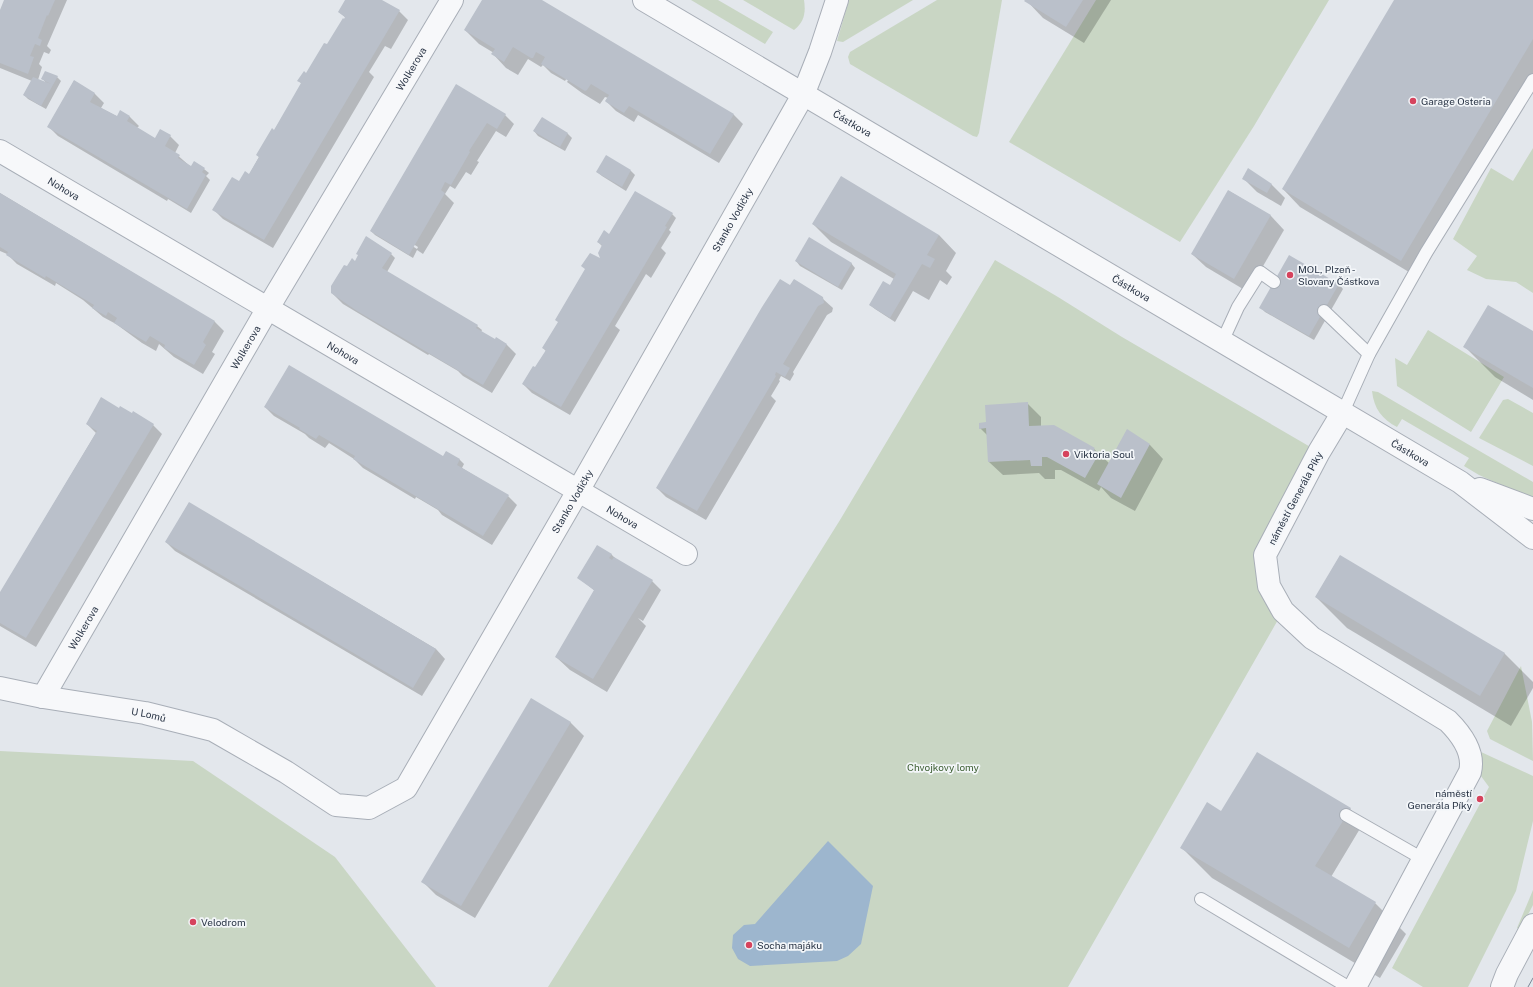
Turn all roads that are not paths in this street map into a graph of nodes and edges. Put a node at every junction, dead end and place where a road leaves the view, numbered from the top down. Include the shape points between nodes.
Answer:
1 (452, 0) edge
2 (644, 0) edge
3 (837, 0) edge
4 (1533, 80) edge
5 (803, 95) junction
6 (0, 151) edge
7 (1274, 282) dead end
8 (268, 308) junction
9 (1324, 311) dead end
10 (1222, 342) junction
11 (1369, 354) junction
12 (1343, 412) junction
13 (1460, 482) junction
14 (578, 491) junction
15 (1533, 509) edge
16 (1533, 538) edge
17 (686, 554) dead end
18 (0, 688) edge
19 (42, 697) junction
20 (286, 772) joint
21 (1346, 815) dead end
22 (1423, 859) junction
23 (1201, 899) dead end
24 (1533, 925) edge
25 (1348, 987) edge
26 (1355, 987) edge
27 (1502, 987) edge

1 - 8 street, Wolkerova
2 - 5 street, Částkova
3 - 5 street
4 - 11 lane via 1426,253
5 - 10 street, Částkova
5 - 14 street, Stanko Vodičky
6 - 8 street, Nohova
7 - 10 lane via 1260,272 1238,307
8 - 14 street, Nohova
8 - 19 street, Wolkerova
9 - 11 lane
10 - 12 street, Částkova
11 - 12 lane
12 - 13 street, Částkova
12 - 22 street, náměstí Generála Píky via 1265,555 1269,586 1283,611 1312,638 1448,721 1467,747 1471,759 1470,772
13 - 15 street, Částkova
13 - 16 street, Částkova
14 - 17 street, Nohova
14 - 20 street, Stanko Vodičky via 406,788 369,808 336,805
18 - 19 street, U Lomů
19 - 20 street, U Lomů via 145,713 213,730
21 - 22 lane
22 - 26 street, náměstí Generála Píky
23 - 25 lane
24 - 27 street

